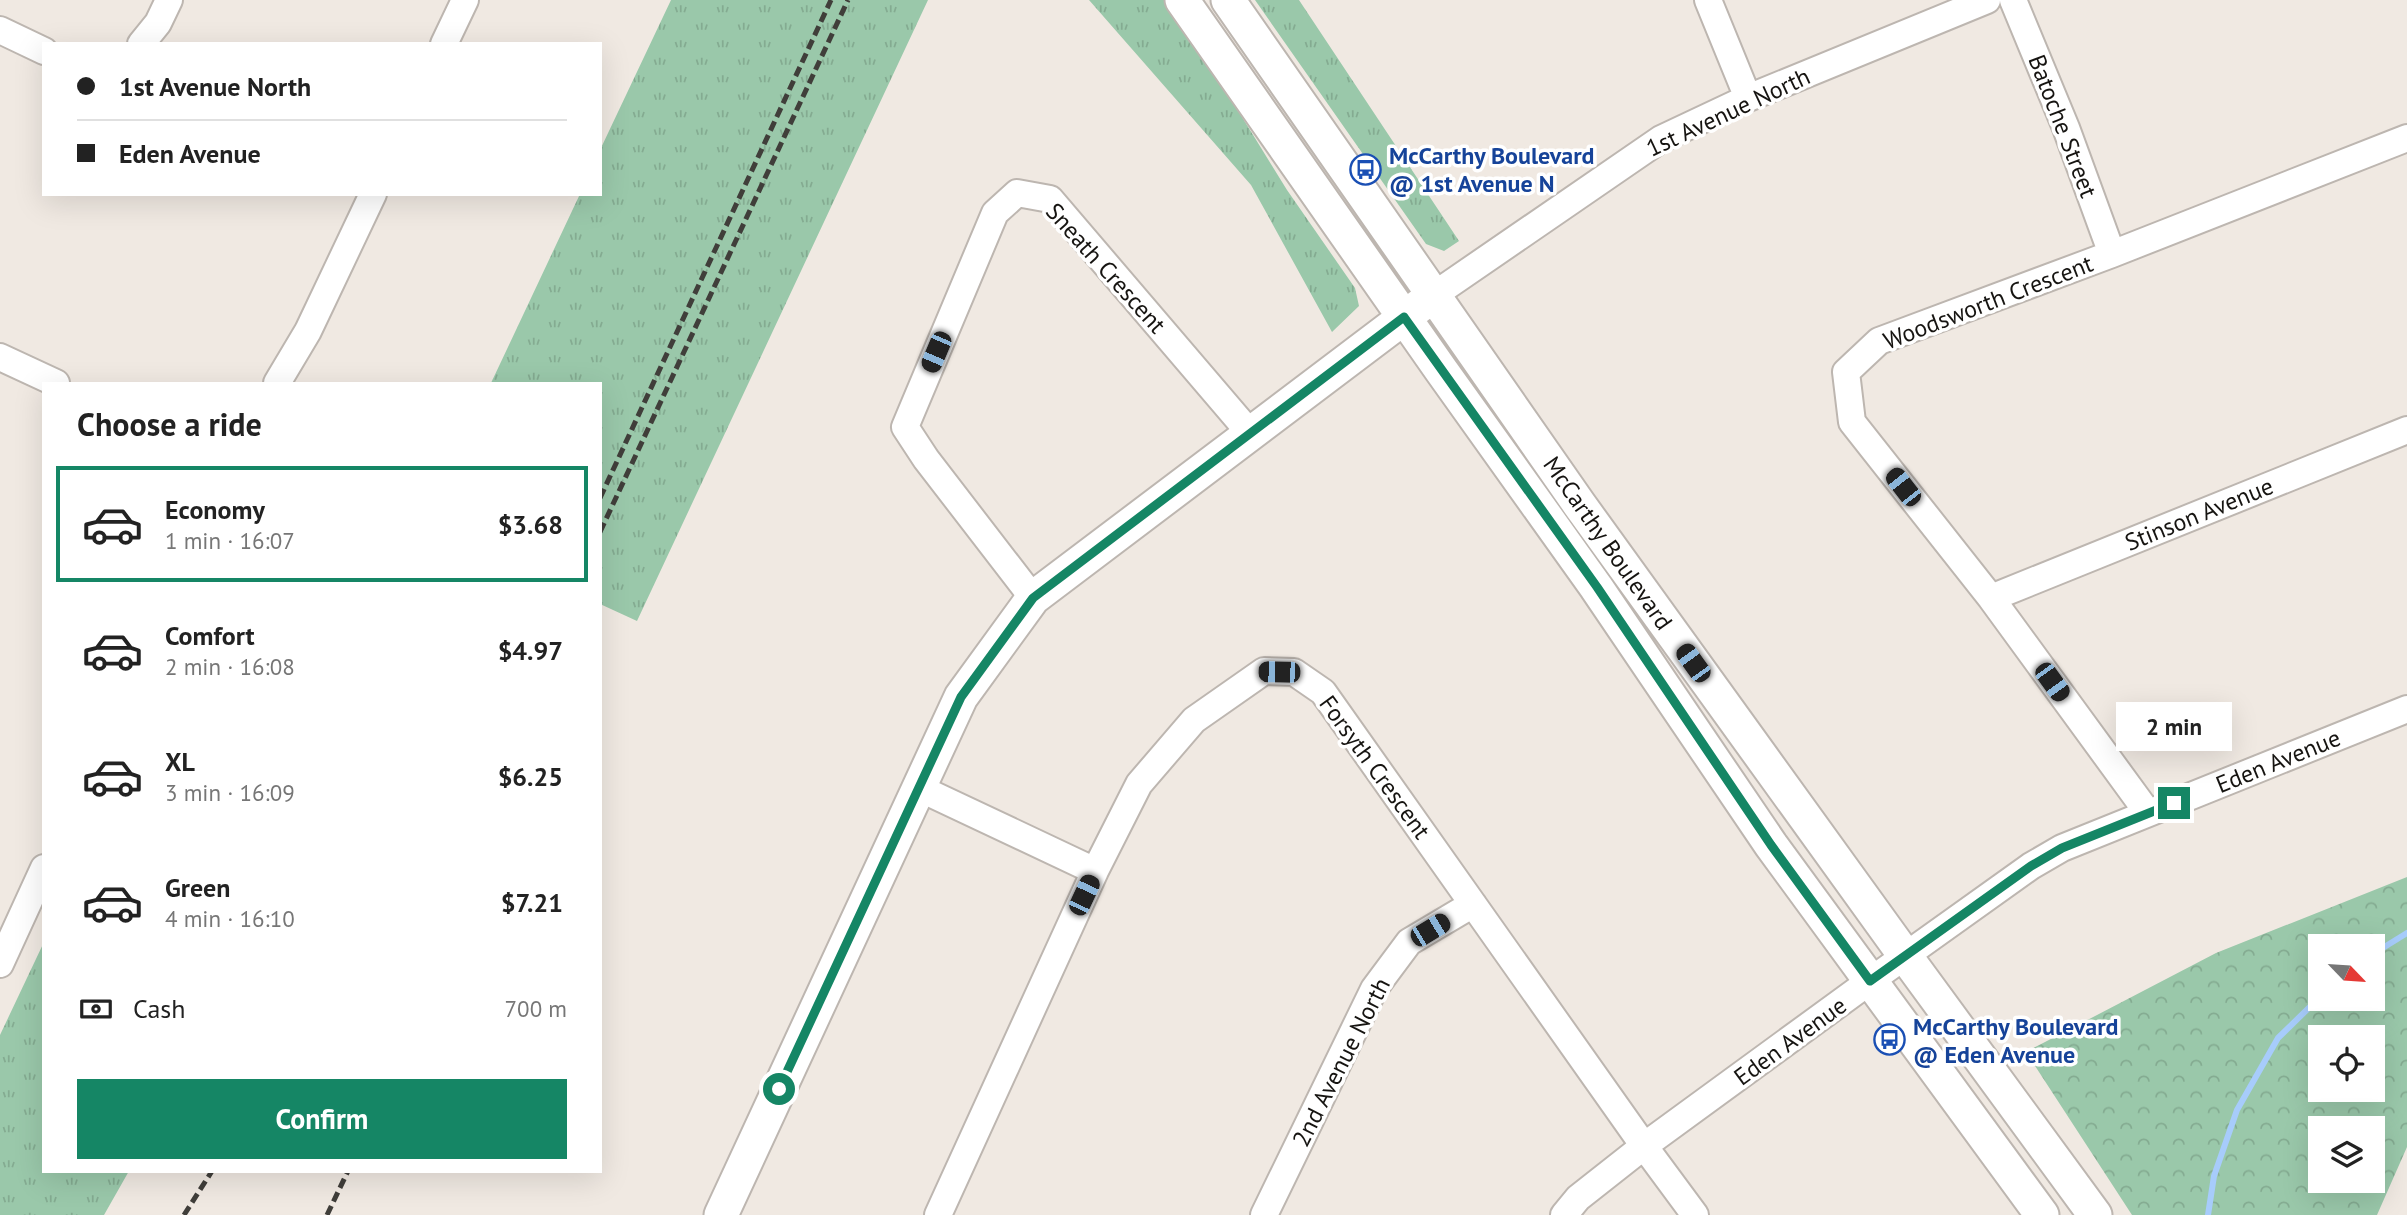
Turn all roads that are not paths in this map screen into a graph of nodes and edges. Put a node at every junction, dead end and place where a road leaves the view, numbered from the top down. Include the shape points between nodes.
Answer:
1 (169, 0) edge
2 (465, 0) edge
3 (1182, 0) edge
4 (1228, 0) edge
5 (1708, 0) edge
6 (1987, 0) edge
7 (2013, 0) edge
8 (0, 30) edge
9 (143, 42) edge
10 (445, 42) edge
11 (42, 50) edge
12 (1748, 98) junction
13 (2407, 138) edge
14 (372, 196) edge
15 (2112, 254) junction
16 (1434, 295) junction
17 (1404, 317) junction
18 (0, 357) edge
19 (54, 382) edge
20 (278, 382) edge
21 (2407, 430) edge
22 (1250, 433) junction
23 (1033, 598) junction
24 (1991, 598) junction
25 (2407, 709) edge
26 (919, 788) junction
27 (2148, 813) junction
28 (1095, 870) junction
29 (42, 872) edge
30 (1473, 904) junction
31 (1906, 957) junction
32 (0, 964) edge
33 (1870, 981) junction
34 (1644, 1146) junction
35 (721, 1215) edge
36 (938, 1215) edge
37 (1264, 1215) edge
38 (1564, 1215) edge
39 (1695, 1215) edge
40 (2042, 1215) edge
41 (2095, 1215) edge

1 - 9 street
2 - 10 street
3 - 17 main road, McCarthy Boulevard
4 - 16 main road, McCarthy Boulevard
5 - 12 street
6 - 12 street, 1st Avenue North
7 - 15 street, Batoche Street
8 - 11 street
12 - 16 street, 1st Avenue North via 1661,139
13 - 15 street, Woodsworth Crescent
14 - 20 street via 308,331
15 - 24 street, Woodsworth Crescent via 1879,341 1846,373 1852,422
16 - 17 main road, 1st Avenue North
16 - 31 main road, McCarthy Boulevard
17 - 22 main road, 1st Avenue North
17 - 33 main road, McCarthy Boulevard
18 - 19 street
21 - 24 street, Stinson Avenue
22 - 23 main road, 1st Avenue North
22 - 23 street, Sneath Crescent via 1050,199 1017,193 995,213 905,427
23 - 26 main road, 1st Avenue North via 961,697
24 - 27 street, Woodsworth Crescent
25 - 27 street, Eden Avenue
26 - 28 street
26 - 35 main road, 1st Avenue North
27 - 31 street, Eden Avenue via 2062,848 2031,866
28 - 30 street, Forsyth Crescent via 1139,784 1194,720 1264,671 1294,672 1323,692
28 - 36 street, Forsyth Crescent
29 - 32 street
30 - 34 street, Forsyth Crescent
30 - 37 street, 2nd Avenue North via 1409,942 1374,989
31 - 33 street, Eden Avenue
31 - 41 main road, McCarthy Boulevard
33 - 34 street, Eden Avenue
33 - 40 main road, McCarthy Boulevard
34 - 38 street, Eden Avenue via 1578,1198
34 - 39 street, Forsyth Crescent

